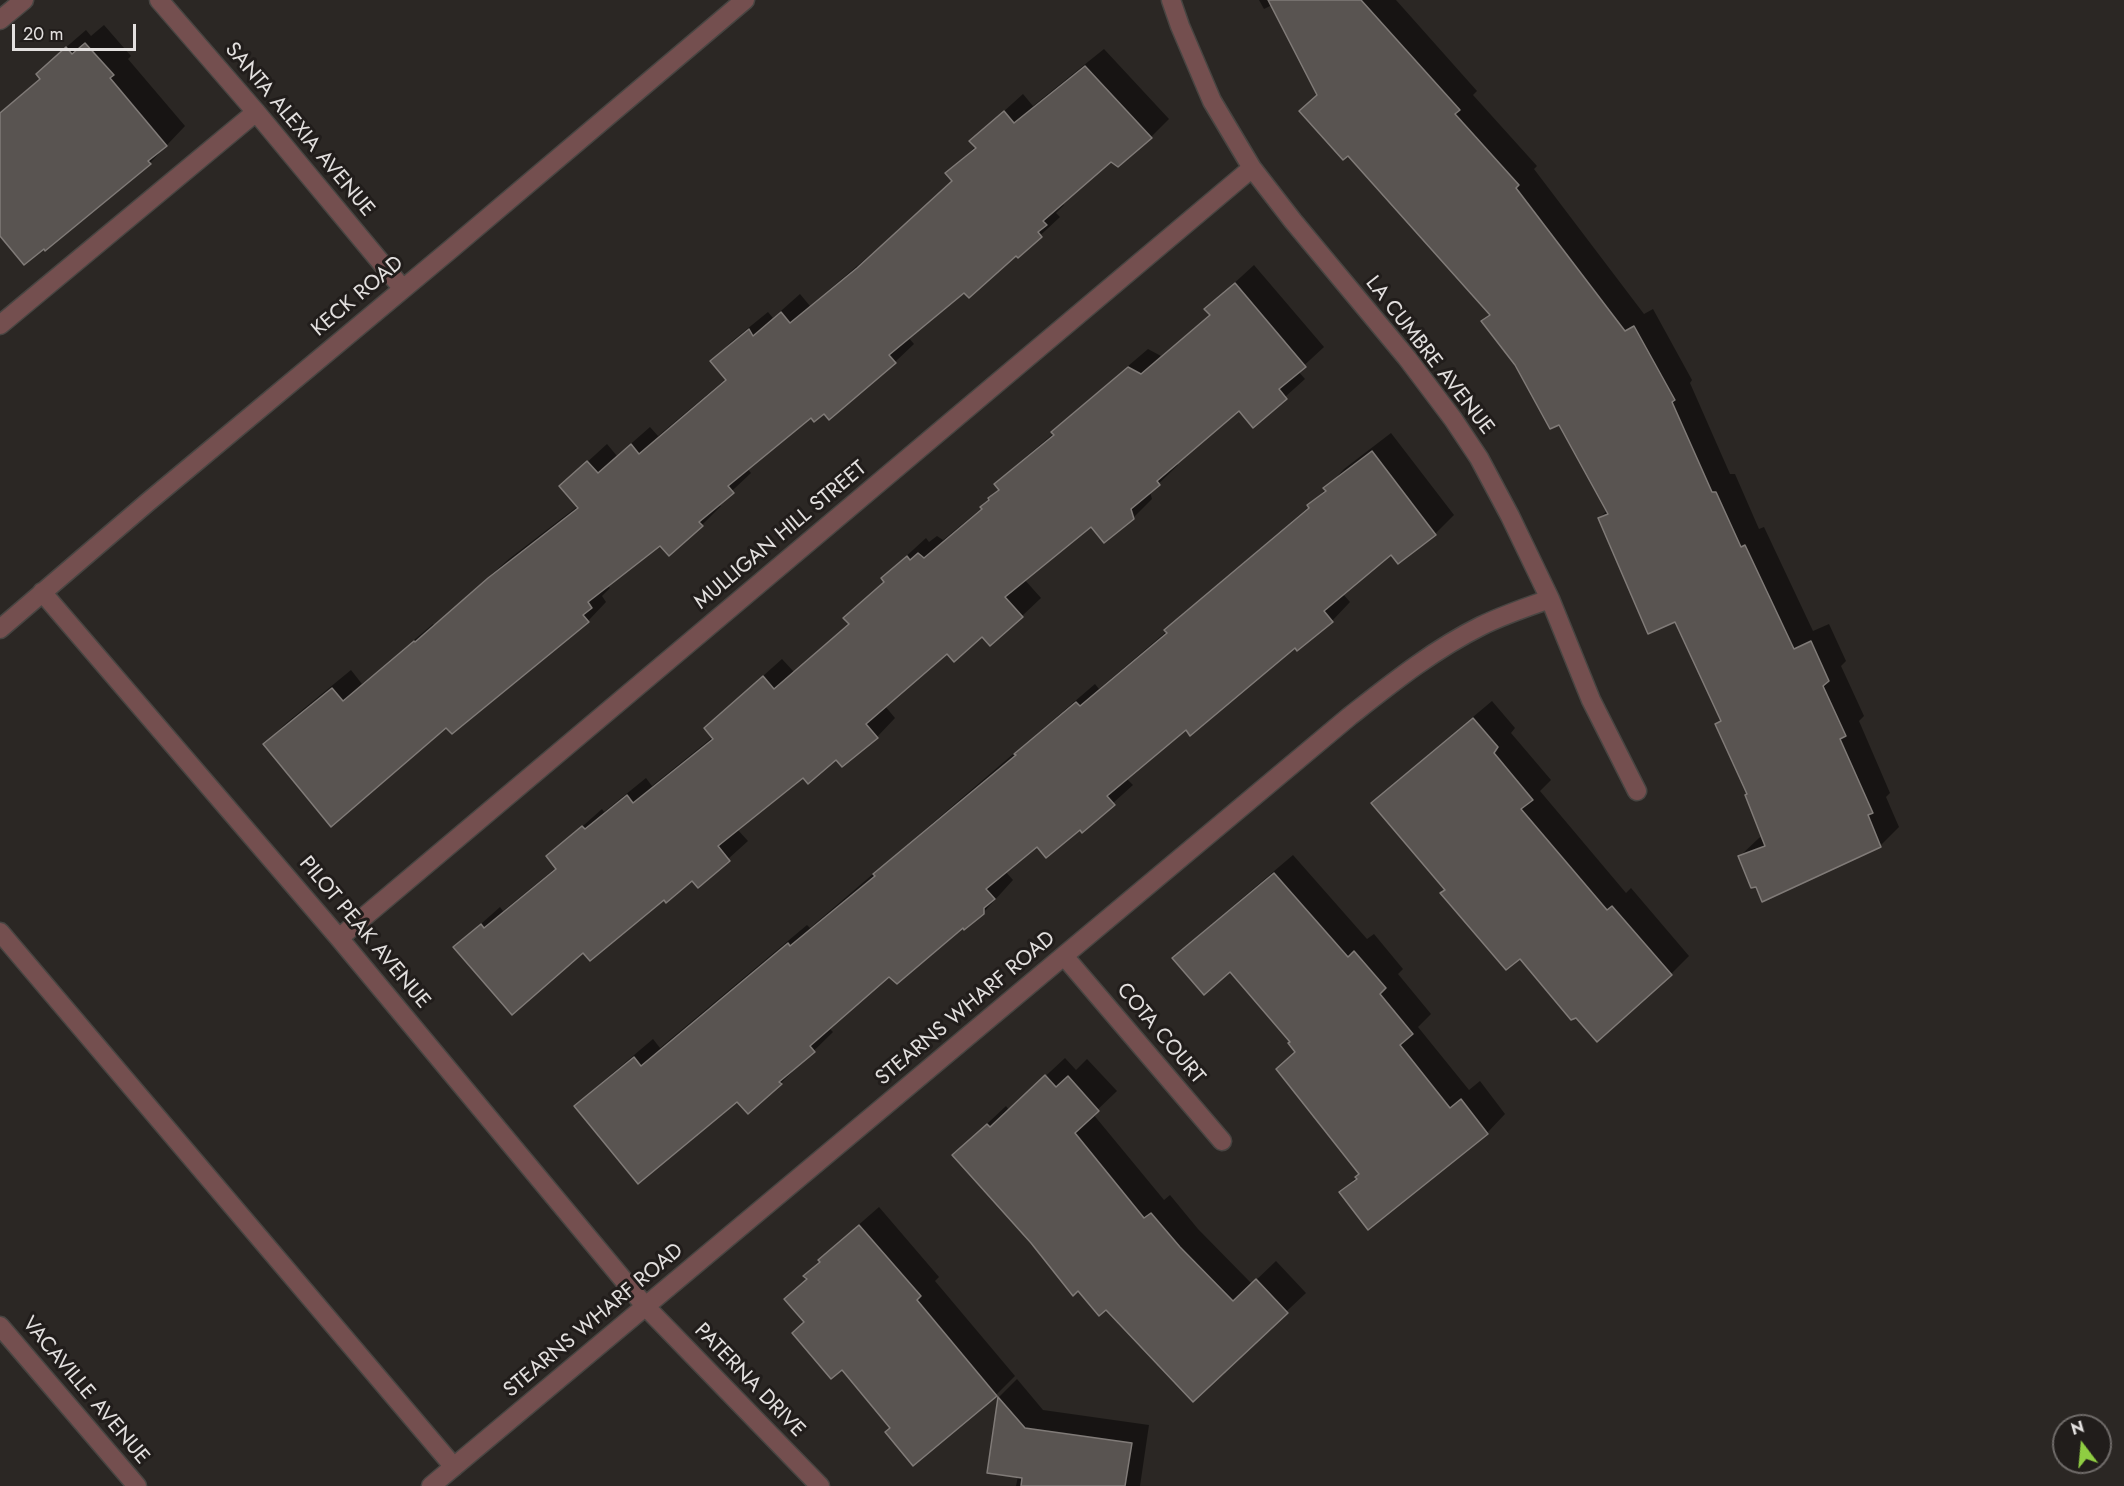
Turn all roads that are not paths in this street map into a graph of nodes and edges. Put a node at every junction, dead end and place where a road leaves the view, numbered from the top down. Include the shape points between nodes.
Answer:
1 (24, 0) edge
2 (159, 0) edge
3 (745, 0) edge
4 (1171, 0) edge
5 (0, 20) edge
6 (256, 112) junction
7 (1252, 168) junction
8 (404, 289) junction
9 (0, 326) edge
10 (42, 592) junction
11 (1550, 599) junction
12 (0, 629) edge
13 (1637, 791) dead end
14 (0, 932) edge
15 (339, 938) junction
16 (1064, 956) junction
17 (1222, 1141) dead end
18 (646, 1307) junction
19 (0, 1326) edge
20 (454, 1467) junction
21 (137, 1486) edge
22 (431, 1486) edge
23 (820, 1486) edge

1 - 5 street
2 - 6 street, SANTA ALEXIA AVENUE
3 - 8 street, KECK ROAD
4 - 7 street, LA CUMBRE AVENUE via 1212,101
6 - 8 street, SANTA ALEXIA AVENUE
6 - 9 street
7 - 11 street, LA CUMBRE AVENUE via 1453,419 1492,483
7 - 15 street, MULLIGAN HILL STREET
8 - 10 street, KECK ROAD
10 - 12 street, KECK ROAD
10 - 15 street, PILOT PEAK AVENUE
11 - 13 street, LA CUMBRE AVENUE via 1591,700
11 - 16 street, STEARNS WHARF ROAD via 1480,627 1409,670
14 - 20 street
15 - 18 street, PILOT PEAK AVENUE
16 - 17 street, COTA COURT
16 - 18 street, STEARNS WHARF ROAD
18 - 20 street, STEARNS WHARF ROAD
18 - 23 street, PATERNA DRIVE
19 - 21 street, VACAVILLE AVENUE
20 - 22 street, STEARNS WHARF ROAD

